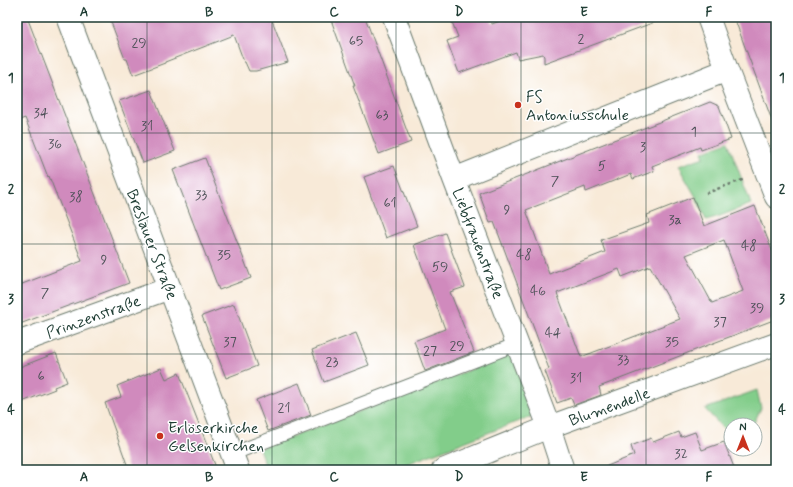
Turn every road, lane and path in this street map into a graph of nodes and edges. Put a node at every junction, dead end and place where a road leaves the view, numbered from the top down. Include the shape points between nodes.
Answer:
1 (68, 17) edge
2 (394, 17) edge
3 (708, 17) edge
4 (727, 70) junction
5 (766, 171) junction
6 (454, 179) junction
7 (706, 192) dead end
8 (776, 197) edge
9 (170, 288) junction
10 (17, 343) edge
11 (517, 344) junction
12 (776, 344) edge
13 (549, 428) junction
14 (235, 462) edge
15 (443, 470) edge
16 (563, 470) edge

1 - 9 street, Breslauer Straße
2 - 6 street, Liebfrauenstraße
3 - 4 street
4 - 5 street
4 - 6 street
5 - 7 path
5 - 8 street
6 - 11 street, Liebfrauenstraße
9 - 10 street, Prinzenstraße
9 - 14 street, Breslauer Straße
11 - 13 street, Liebfrauenstraße
11 - 14 lane
12 - 13 street, Blumendelle
13 - 15 street, Blumendelle
13 - 16 street, Liebfrauenstraße

